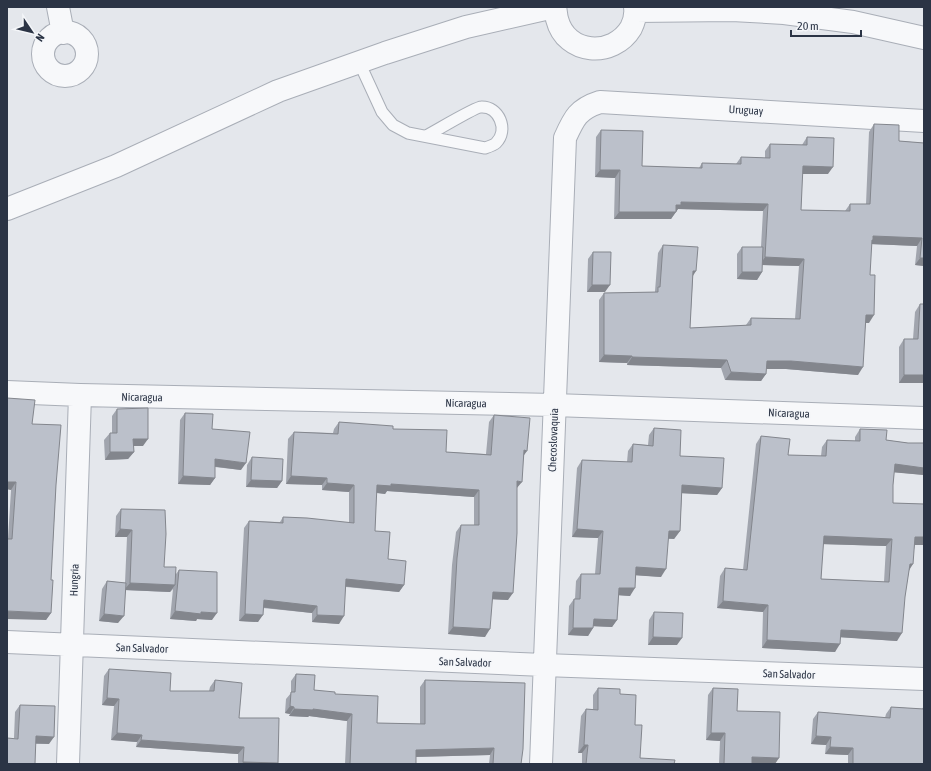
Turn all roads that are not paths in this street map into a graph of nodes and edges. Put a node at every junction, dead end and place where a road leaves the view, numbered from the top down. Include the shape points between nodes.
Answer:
1 (58, 7) edge
2 (555, 7) edge
3 (636, 9) edge
4 (63, 33) dead end
5 (924, 38) edge
6 (359, 62) junction
7 (574, 118) joint
8 (924, 121) edge
9 (426, 136) junction
10 (7, 209) edge
11 (7, 392) edge
12 (80, 395) junction
13 (554, 405) junction
14 (924, 418) edge
15 (7, 642) edge
16 (72, 645) junction
17 (544, 665) junction
18 (924, 679) edge
19 (68, 764) edge
20 (541, 764) edge

1 - 4 street
2 - 3 street via 557,20 570,40 593,49 606,48 618,43 633,23
2 - 6 street via 466,27
3 - 5 street via 784,13 853,22
6 - 9 lane via 382,112 393,125 408,133
6 - 10 street via 278,91 116,166
7 - 8 street, Uruguay via 589,106 600,102
7 - 13 street, Checoslovaquia via 565,138
9 - 9 lane via 485,148 496,143 502,130 500,118 492,108 480,106
11 - 12 street, Nicaragua
12 - 13 street, Nicaragua
12 - 16 street, Hungria
13 - 14 street, Nicaragua
13 - 17 street, Checoslovaquia
15 - 16 street, San Salvador
16 - 17 street, San Salvador
16 - 19 street, Hungria
17 - 18 street, San Salvador
17 - 20 street, Checoslovaquia

